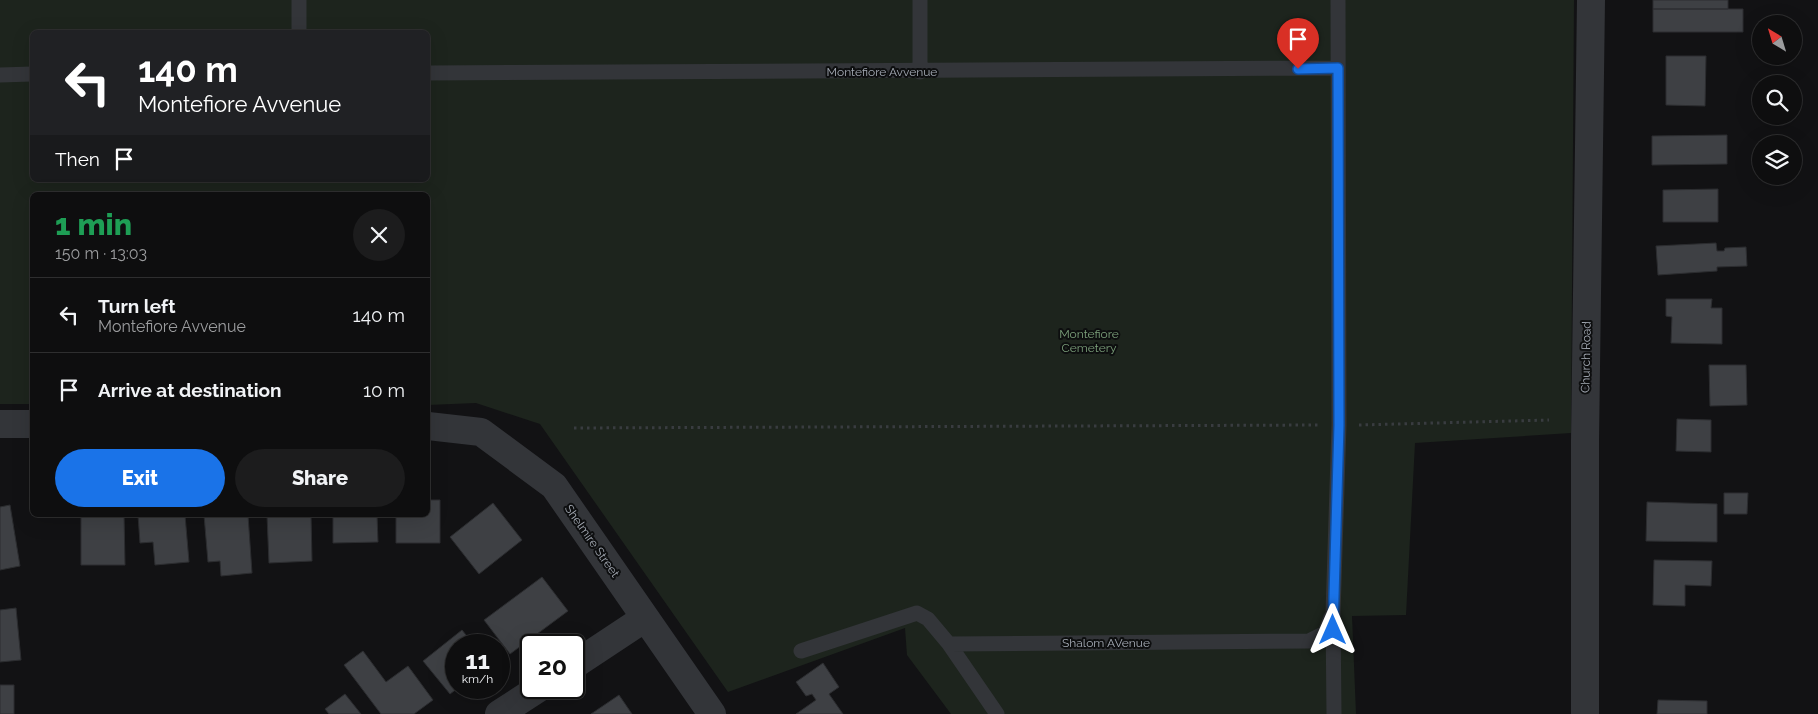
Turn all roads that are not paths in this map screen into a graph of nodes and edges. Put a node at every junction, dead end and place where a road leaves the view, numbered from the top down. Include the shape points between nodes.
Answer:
1 (299, 0) edge
2 (920, 0) edge
3 (1338, 0) edge
4 (1591, 0) edge
5 (299, 30) edge
6 (1338, 68) junction
7 (920, 72) junction
8 (430, 73) edge
9 (30, 74) edge
10 (0, 75) edge
11 (0, 424) edge
12 (30, 424) edge
13 (430, 426) edge
14 (1332, 613) junction
15 (645, 618) junction
16 (949, 644) junction
17 (801, 651) dead end
18 (585, 658) edge
19 (522, 699) edge
20 (498, 714) edge
21 (712, 714) edge
22 (997, 714) edge
23 (1334, 714) edge
24 (1585, 714) edge

1 - 5 lane
2 - 7 lane
3 - 6 lane, Shalom AVenue
4 - 24 street, Church Road
6 - 7 lane, Montefiore Avvenue
6 - 14 lane, Shalom AVenue via 1339,425
7 - 8 lane, Montefiore Avvenue
9 - 10 lane
11 - 12 street
13 - 15 street, Shelmire Street via 481,432 554,486
14 - 16 lane, Shalom AVenue via 1326,633 1309,641
14 - 23 lane, Shalom AVenue
15 - 18 street
15 - 21 street, Shelmire Street
16 - 17 lane via 928,619 917,613
16 - 22 lane
19 - 20 street

